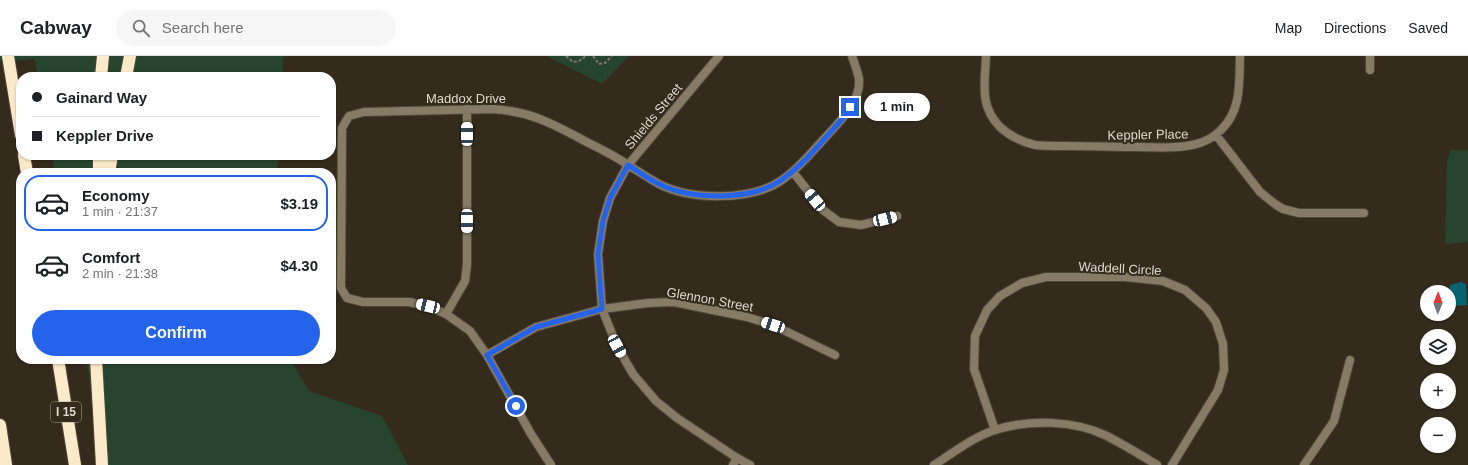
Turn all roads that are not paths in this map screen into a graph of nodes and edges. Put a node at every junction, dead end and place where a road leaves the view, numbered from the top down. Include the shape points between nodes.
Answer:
1 (8, 56) edge
2 (103, 56) edge
3 (130, 56) edge
4 (720, 56) edge
5 (852, 56) edge
6 (986, 56) edge
7 (1240, 56) edge
8 (1370, 56) edge
9 (1370, 70) dead end
10 (102, 72) edge
11 (127, 72) edge
12 (16, 105) edge
13 (467, 109) junction
14 (1216, 135) junction
15 (628, 165) junction
16 (793, 172) junction
17 (1364, 213) dead end
18 (897, 216) dead end
19 (602, 309) junction
20 (446, 314) junction
21 (487, 355) junction
22 (835, 355) dead end
23 (1350, 360) dead end
24 (59, 364) edge
25 (96, 364) edge
26 (0, 425) edge
27 (995, 430) junction
28 (735, 461) edge
29 (6, 465) edge
30 (75, 465) edge
31 (102, 465) edge
32 (552, 465) edge
33 (750, 465) edge
34 (934, 465) edge
35 (1157, 465) edge
36 (1172, 465) edge
37 (1304, 465) edge

1 - 12 highway
2 - 10 highway
3 - 11 highway
4 - 15 street, Shields Street
5 - 16 street, Maddox Drive via 859,80 856,97 844,117
6 - 14 street, Keppler Place via 984,94 989,111 1006,132 1027,143 1105,147 1184,146 1201,143
7 - 14 street via 1239,94 1236,105 1227,123
8 - 9 street
13 - 15 street, Maddox Drive via 524,113 547,121
13 - 20 street via 467,265 465,281
13 - 20 street, Maddox Drive via 364,112 348,116 342,128 341,288 347,298 363,302 409,302 428,306
14 - 17 street via 1260,192 1283,209 1299,213
15 - 16 street, Maddox Drive via 660,184 696,196 734,196 759,191 778,183
15 - 19 street, Shields Street via 610,198 603,221 598,254
16 - 18 street via 823,210 840,222 861,225
19 - 21 street, Glennon Street via 536,327
19 - 22 street, Glennon Street via 674,302 773,325
19 - 28 street, Shields Street via 617,346 633,374 656,401
20 - 21 street via 470,331
21 - 32 street via 531,434
23 - 37 street via 1334,421
24 - 30 highway, I 15
25 - 31 highway
26 - 29 highway
27 - 34 street
27 - 35 street via 1039,423 1082,427 1106,436
27 - 36 street, Waddell Circle via 974,369 975,336 987,310 1000,296 1022,283 1046,277 1163,281 1185,290 1206,308 1216,322 1223,344 1224,370 1218,390
28 - 33 street, Shields Street

